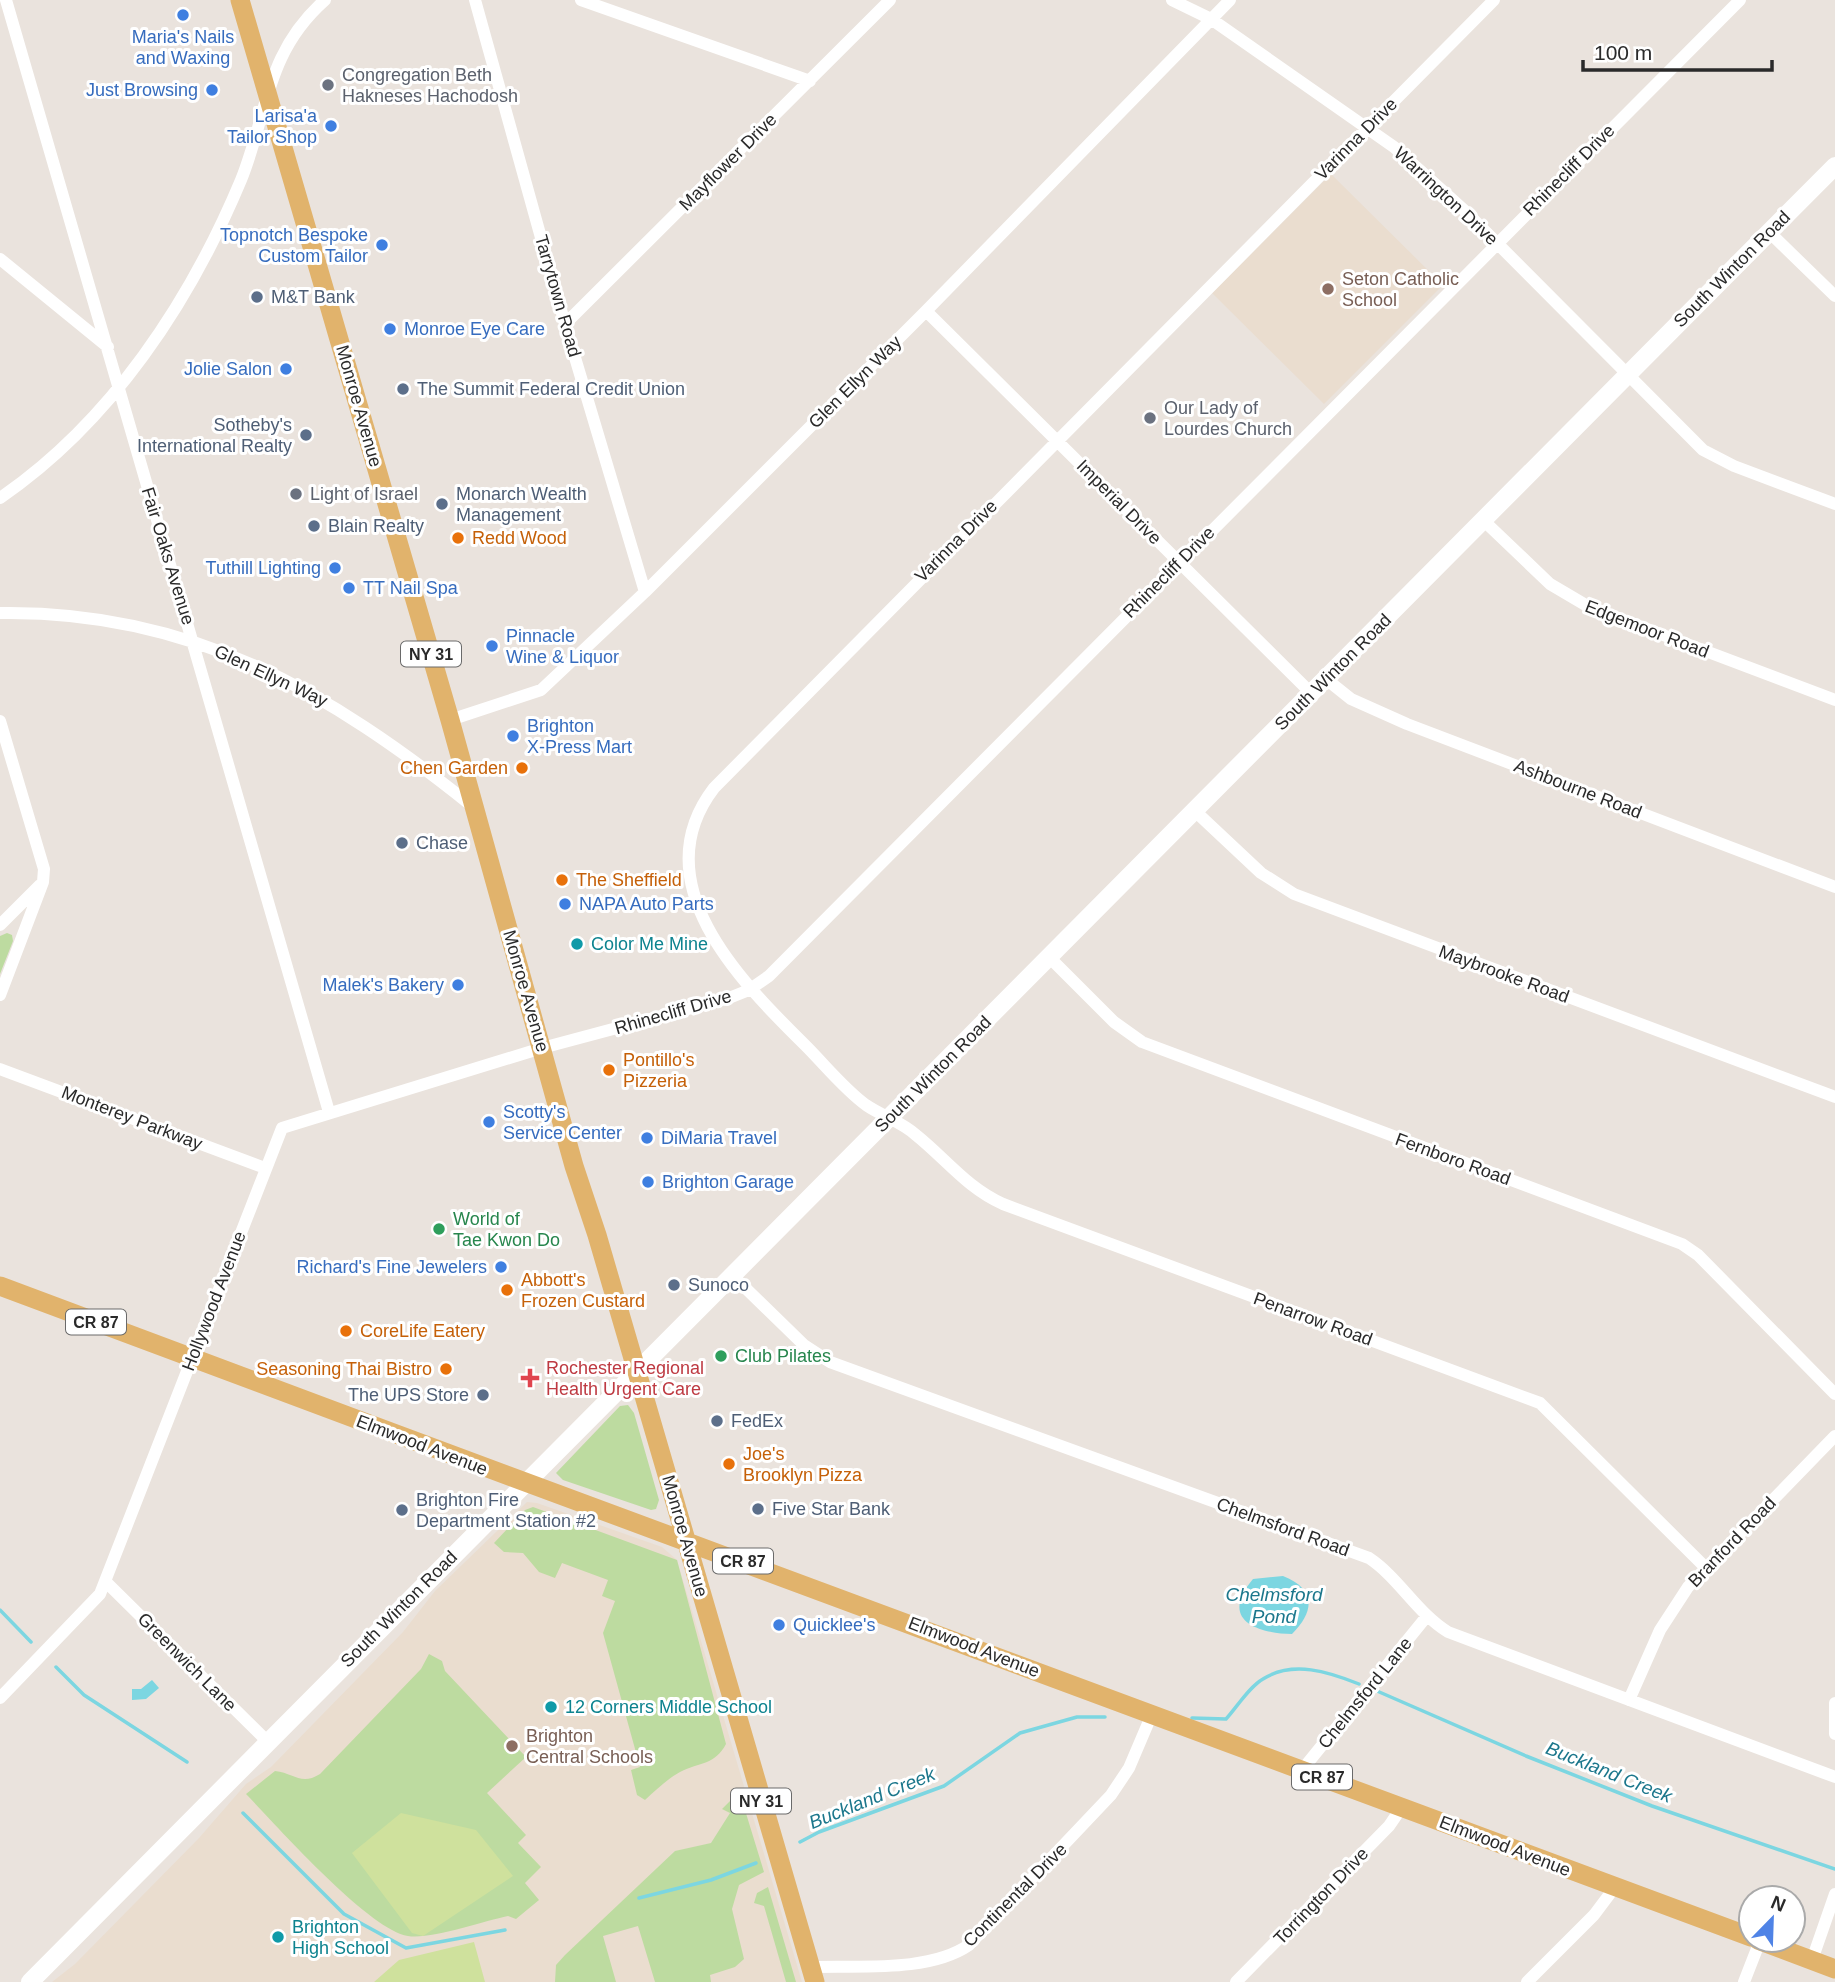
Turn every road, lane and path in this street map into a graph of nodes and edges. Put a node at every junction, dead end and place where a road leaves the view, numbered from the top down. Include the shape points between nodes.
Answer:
1 (6, 0) edge
2 (240, 0) edge
3 (325, 0) edge
4 (475, 0) edge
5 (581, 0) edge
6 (890, 0) edge
7 (1172, 0) edge
8 (1230, 0) edge
9 (1494, 0) edge
10 (1740, 0) edge
11 (1211, 19) junction
12 (810, 81) junction
13 (267, 89) junction
14 (1368, 126) junction
15 (1835, 166) edge
16 (1769, 232) junction
17 (1496, 243) junction
18 (0, 259) edge
19 (1835, 296) edge
20 (926, 311) junction
21 (565, 324) junction
22 (108, 347) junction
23 (1627, 374) junction
24 (118, 388) junction
25 (1056, 439) junction
26 (0, 498) edge
27 (1835, 504) edge
28 (1483, 520) junction
29 (1179, 562) junction
30 (645, 592) junction
31 (0, 614) edge
32 (193, 642) junction
33 (1326, 679) junction
34 (1312, 694) junction
35 (1835, 700) edge
36 (450, 720) junction
37 (0, 721) edge
38 (472, 806) junction
39 (1196, 812) junction
40 (43, 882) junction
41 (1835, 887) edge
42 (0, 925) edge
43 (1049, 957) junction
44 (749, 990) junction
45 (0, 995) edge
46 (542, 1048) junction
47 (0, 1069) edge
48 (1835, 1097) edge
49 (330, 1112) junction
50 (889, 1118) junction
51 (265, 1168) junction
52 (732, 1275) junction
53 (0, 1286) edge
54 (192, 1358) junction
55 (636, 1372) junction
56 (1835, 1394) edge
57 (1835, 1436) edge
58 (525, 1483) junction
59 (686, 1539) junction
60 (1705, 1567) junction
61 (106, 1582) junction
62 (1427, 1616) junction
63 (0, 1698) edge
64 (1629, 1700) junction
65 (1835, 1703) edge
66 (1152, 1714) junction
67 (1835, 1734) edge
68 (267, 1741) junction
69 (1302, 1770) junction
70 (1835, 1777) edge
71 (1402, 1807) junction
72 (1615, 1886) junction
73 (1835, 1894) edge
74 (1737, 1932) edge
75 (1754, 1954) edge
76 (1796, 1954) edge
77 (1812, 1960) junction
78 (1835, 1969) edge
79 (812, 1974) edge
80 (30, 1982) edge
81 (1236, 1982) edge
82 (1527, 1982) edge
83 (1744, 1982) edge

1 - 22 street, Fair Oaks Avenue
2 - 13 main road, Monroe Avenue / NY 31
3 - 13 street via 288,45
4 - 21 street, Tarrytown Road
5 - 12 street
6 - 12 street, Mayflower Drive
7 - 11 street, Warrington Drive
8 - 11 street, Glen Ellyn Way
9 - 14 street, Varinna Drive
10 - 17 street, Rhinecliff Drive
11 - 14 street, Warrington Drive
11 - 20 street, Glen Ellyn Way
12 - 21 street, Mayflower Drive
13 - 24 street via 242,178 217,233 163,328
13 - 36 main road, Monroe Avenue / NY 31
14 - 17 street, Warrington Drive
14 - 25 street, Varinna Drive
15 - 16 main road, South Winton Road
16 - 19 street
16 - 23 main road, South Winton Road
17 - 23 street, Warrington Drive
17 - 29 street, Rhinecliff Drive
18 - 22 street
20 - 25 street, Imperial Drive
20 - 30 street, Glen Ellyn Way
21 - 30 street, Tarrytown Road
22 - 24 street, Fair Oaks Avenue
23 - 27 street, Warrington Drive via 1714,457
23 - 28 main road, South Winton Road
24 - 26 street via 64,446
24 - 32 street, Fair Oaks Avenue
25 - 29 street, Imperial Drive
25 - 44 street, Varinna Drive via 701,804 687,842 692,894
28 - 33 main road, South Winton Road
28 - 35 street, Edgemoor Road via 1550,584 1589,607
29 - 34 street, Imperial Drive
29 - 44 street, Rhinecliff Drive via 769,976
30 - 36 street, Glen Ellyn Way via 538,692
31 - 32 street, Glen Ellyn Way via 82,618
32 - 38 street, Glen Ellyn Way via 271,672 332,705 384,737
32 - 49 street, Fair Oaks Avenue
33 - 34 main road, South Winton Road
33 - 41 street, Ashbourne Road via 1351,699 1407,724
34 - 39 main road, South Winton Road
36 - 38 main road, Monroe Avenue / NY 31
37 - 40 street via 44,869
38 - 46 main road, Monroe Avenue / NY 31
39 - 43 main road, South Winton Road
39 - 48 street, Maybrooke Road via 1261,873 1302,898
40 - 42 street
40 - 45 street
43 - 50 main road, South Winton Road
43 - 56 street, Fernboro Road via 1123,1030 1160,1050 1682,1244
44 - 46 street, Rhinecliff Drive
44 - 50 street, Varinna Drive via 859,1099
46 - 49 street, Hollywood Avenue
46 - 55 main road, Monroe Avenue / NY 31
47 - 51 street, Monterey Parkway
49 - 51 street, Hollywood Avenue via 282,1128
50 - 52 main road, South Winton Road
50 - 60 street, Penarrow Road via 916,1135 974,1188 1003,1204 1539,1403
51 - 54 street, Hollywood Avenue
52 - 55 main road, South Winton Road
52 - 62 street, Chelmsford Road via 804,1345 831,1362 1368,1558
53 - 54 main road, Elmwood Avenue / CR 87
54 - 58 main road, Elmwood Avenue / CR 87
54 - 61 street, Hollywood Avenue
55 - 58 main road, South Winton Road
55 - 59 main road, Monroe Avenue / NY 31
57 - 60 street, Branford Road
58 - 59 main road, Elmwood Avenue / CR 87
58 - 68 main road, South Winton Road
59 - 66 main road, Elmwood Avenue / CR 87
59 - 79 main road, Monroe Avenue / NY 31
60 - 64 street, Branford Road via 1660,1630
61 - 63 street, Hollywood Avenue via 92,1604
61 - 68 street, Greenwich Lane
62 - 64 street, Chelmsford Road via 1460,1637
62 - 69 street, Chelmsford Lane
64 - 70 street, Chelmsford Road
65 - 67 street
66 - 69 main road, Elmwood Avenue / CR 87
66 - 79 street, Continental Drive via 1129,1768 1111,1795 969,1945 929,1962
68 - 80 main road, South Winton Road
69 - 71 main road, Elmwood Avenue / CR 87
71 - 72 main road, Elmwood Avenue / CR 87
71 - 81 street, Torrington Drive via 1389,1826
72 - 74 main road, Elmwood Avenue / CR 87
72 - 82 street
73 - 77 street
75 - 83 street
76 - 77 main road
77 - 78 main road

